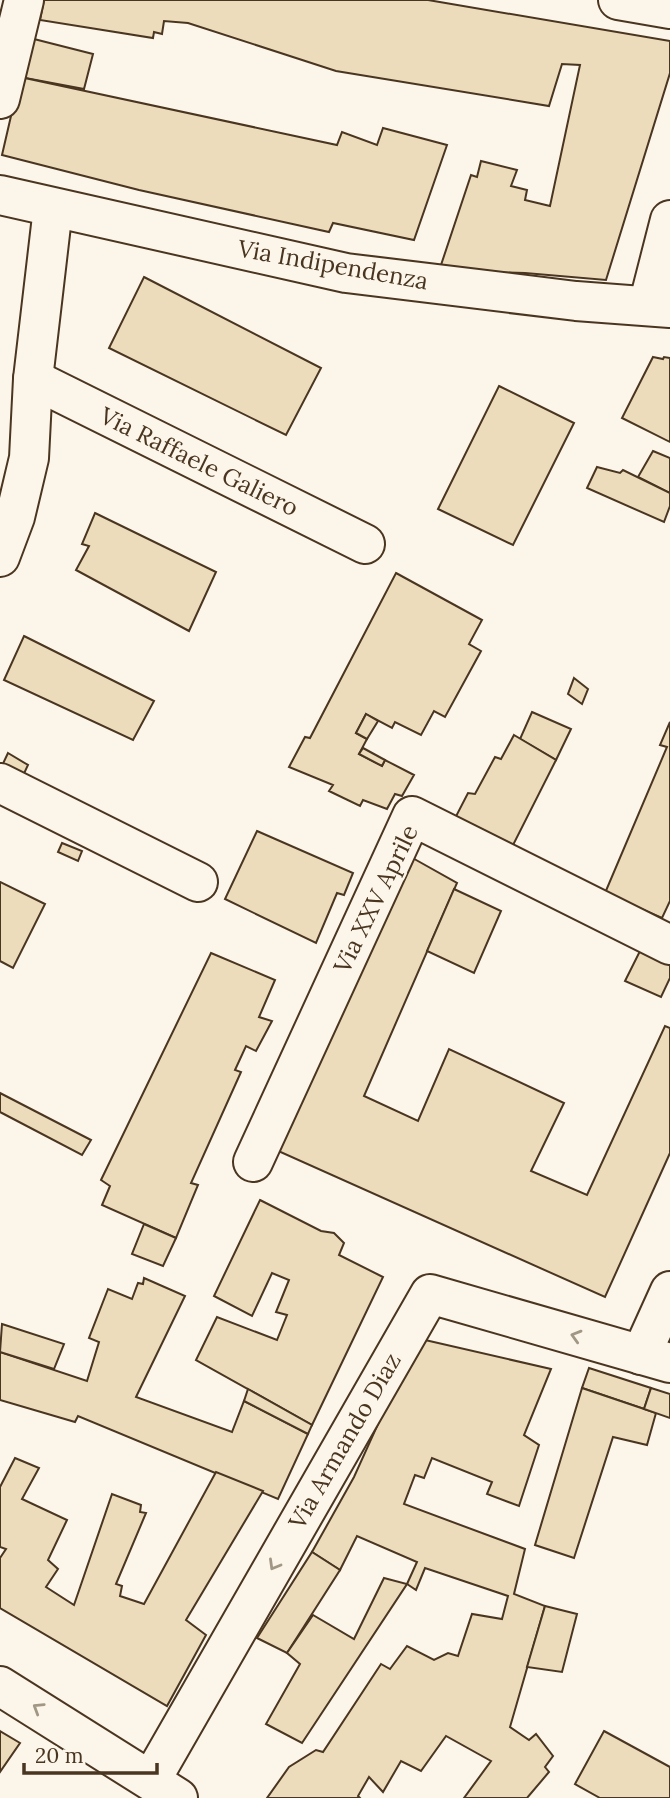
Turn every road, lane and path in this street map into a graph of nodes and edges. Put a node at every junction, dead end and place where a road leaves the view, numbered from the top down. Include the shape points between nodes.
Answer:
1 (24, 0) edge
2 (618, 0) edge
3 (670, 9) edge
4 (0, 99) edge
5 (0, 195) edge
6 (53, 208) junction
7 (670, 220) edge
8 (659, 307) edge
9 (33, 379) junction
10 (365, 544) dead end
11 (0, 557) edge
12 (0, 783) edge
13 (198, 882) dead end
14 (670, 945) edge
15 (253, 1162) dead end
16 (670, 1291) edge
17 (656, 1359) edge
18 (0, 1686) edge
19 (165, 1789) edge

1 - 4 street
2 - 3 street
5 - 6 street, Via Indipendenza
6 - 8 street, Via Indipendenza via 346,273
6 - 9 street
7 - 8 street
9 - 10 street, Via Raffaele Galiero
9 - 11 street via 29,458
12 - 13 street
14 - 15 street, Via XXV Aprile via 412,816
16 - 17 street
17 -> 19 street, Via Armando Diaz via 430,1294
19 -> 18 street

